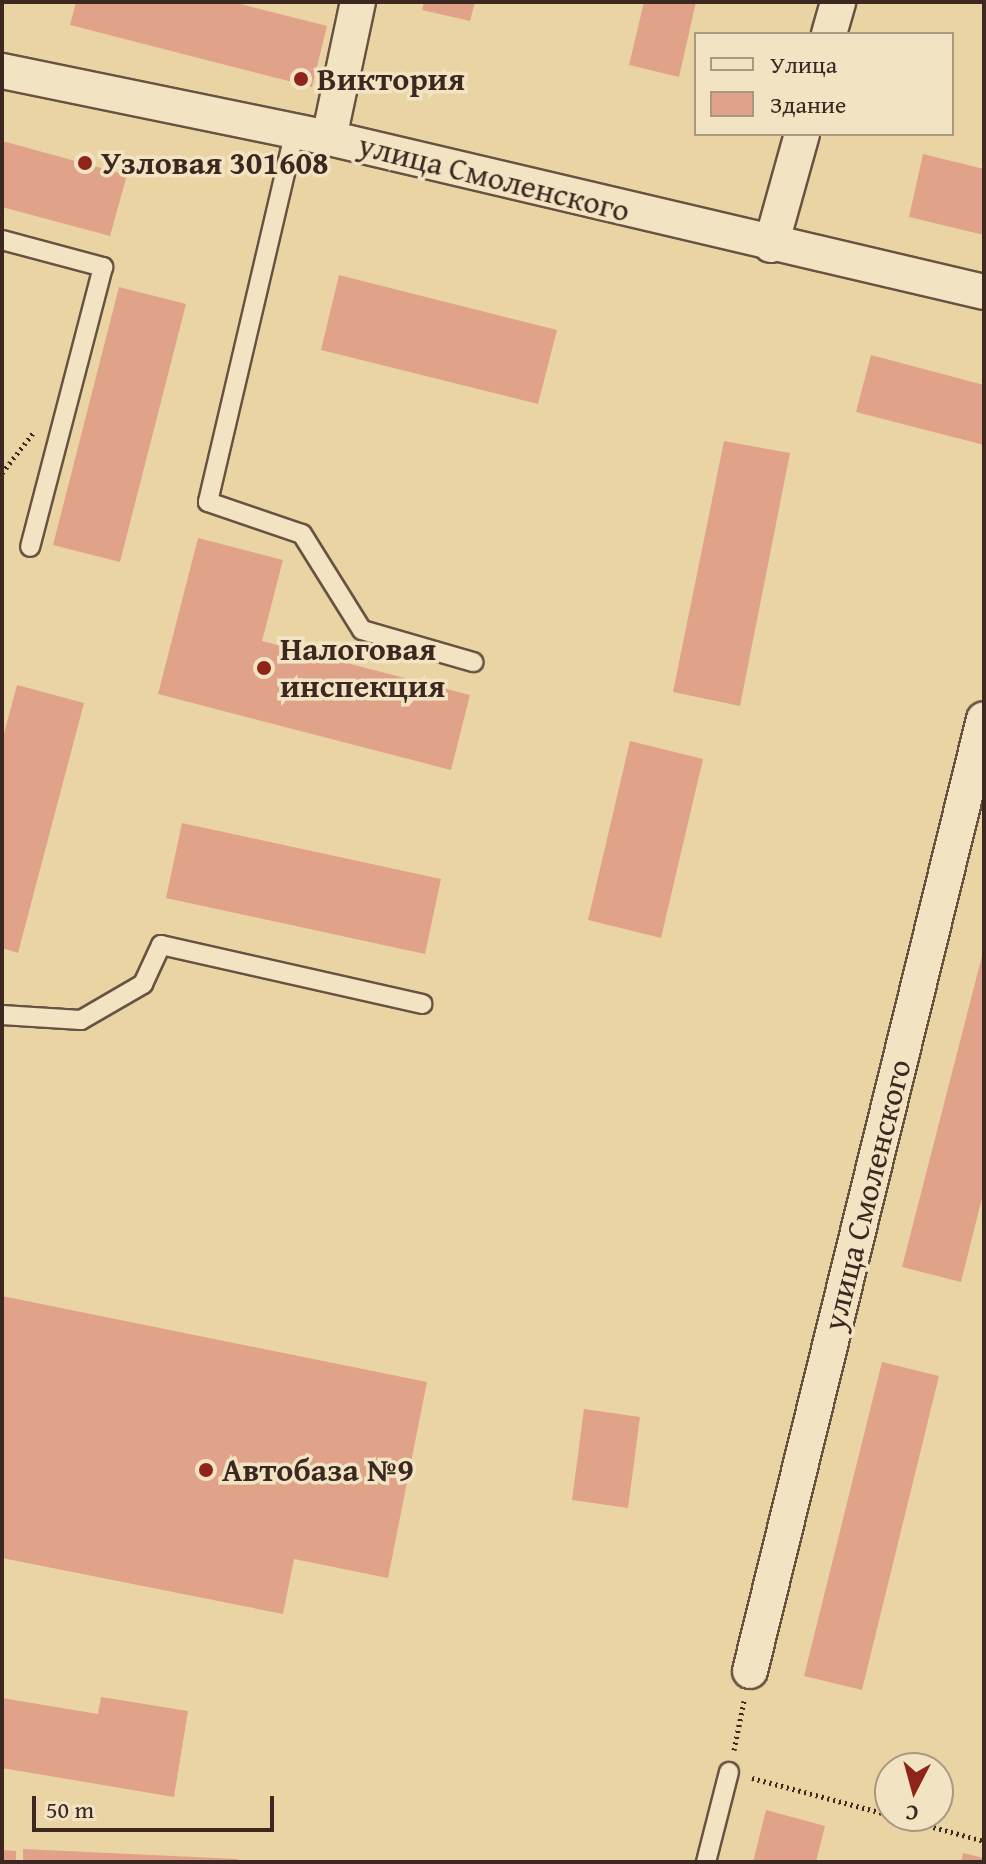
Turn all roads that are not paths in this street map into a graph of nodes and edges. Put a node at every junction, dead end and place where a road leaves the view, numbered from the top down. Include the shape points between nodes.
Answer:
1 (358, 2) edge
2 (838, 2) edge
3 (830, 32) edge
4 (2, 71) edge
5 (294, 135) junction
6 (801, 136) edge
7 (329, 138) junction
8 (2, 240) edge
9 (771, 245) junction
10 (984, 292) edge
11 (30, 547) dead end
12 (473, 662) dead end
13 (984, 719) edge
14 (422, 1004) dead end
15 (2, 1015) edge
16 (750, 1671) road end
17 (729, 1772) road end
18 (706, 1862) edge

1 - 7 street
2 - 3 street
4 - 5 street, улица Смоленского
5 - 7 street, улица Смоленского
5 - 12 lane via 208,502 302,534 362,630
6 - 9 street
7 - 9 street, улица Смоленского
8 - 11 lane via 103,267
9 - 10 street, улица Смоленского
13 - 16 street, улица Смоленского
14 - 15 lane via 161,945 143,984 81,1020
17 - 18 lane

